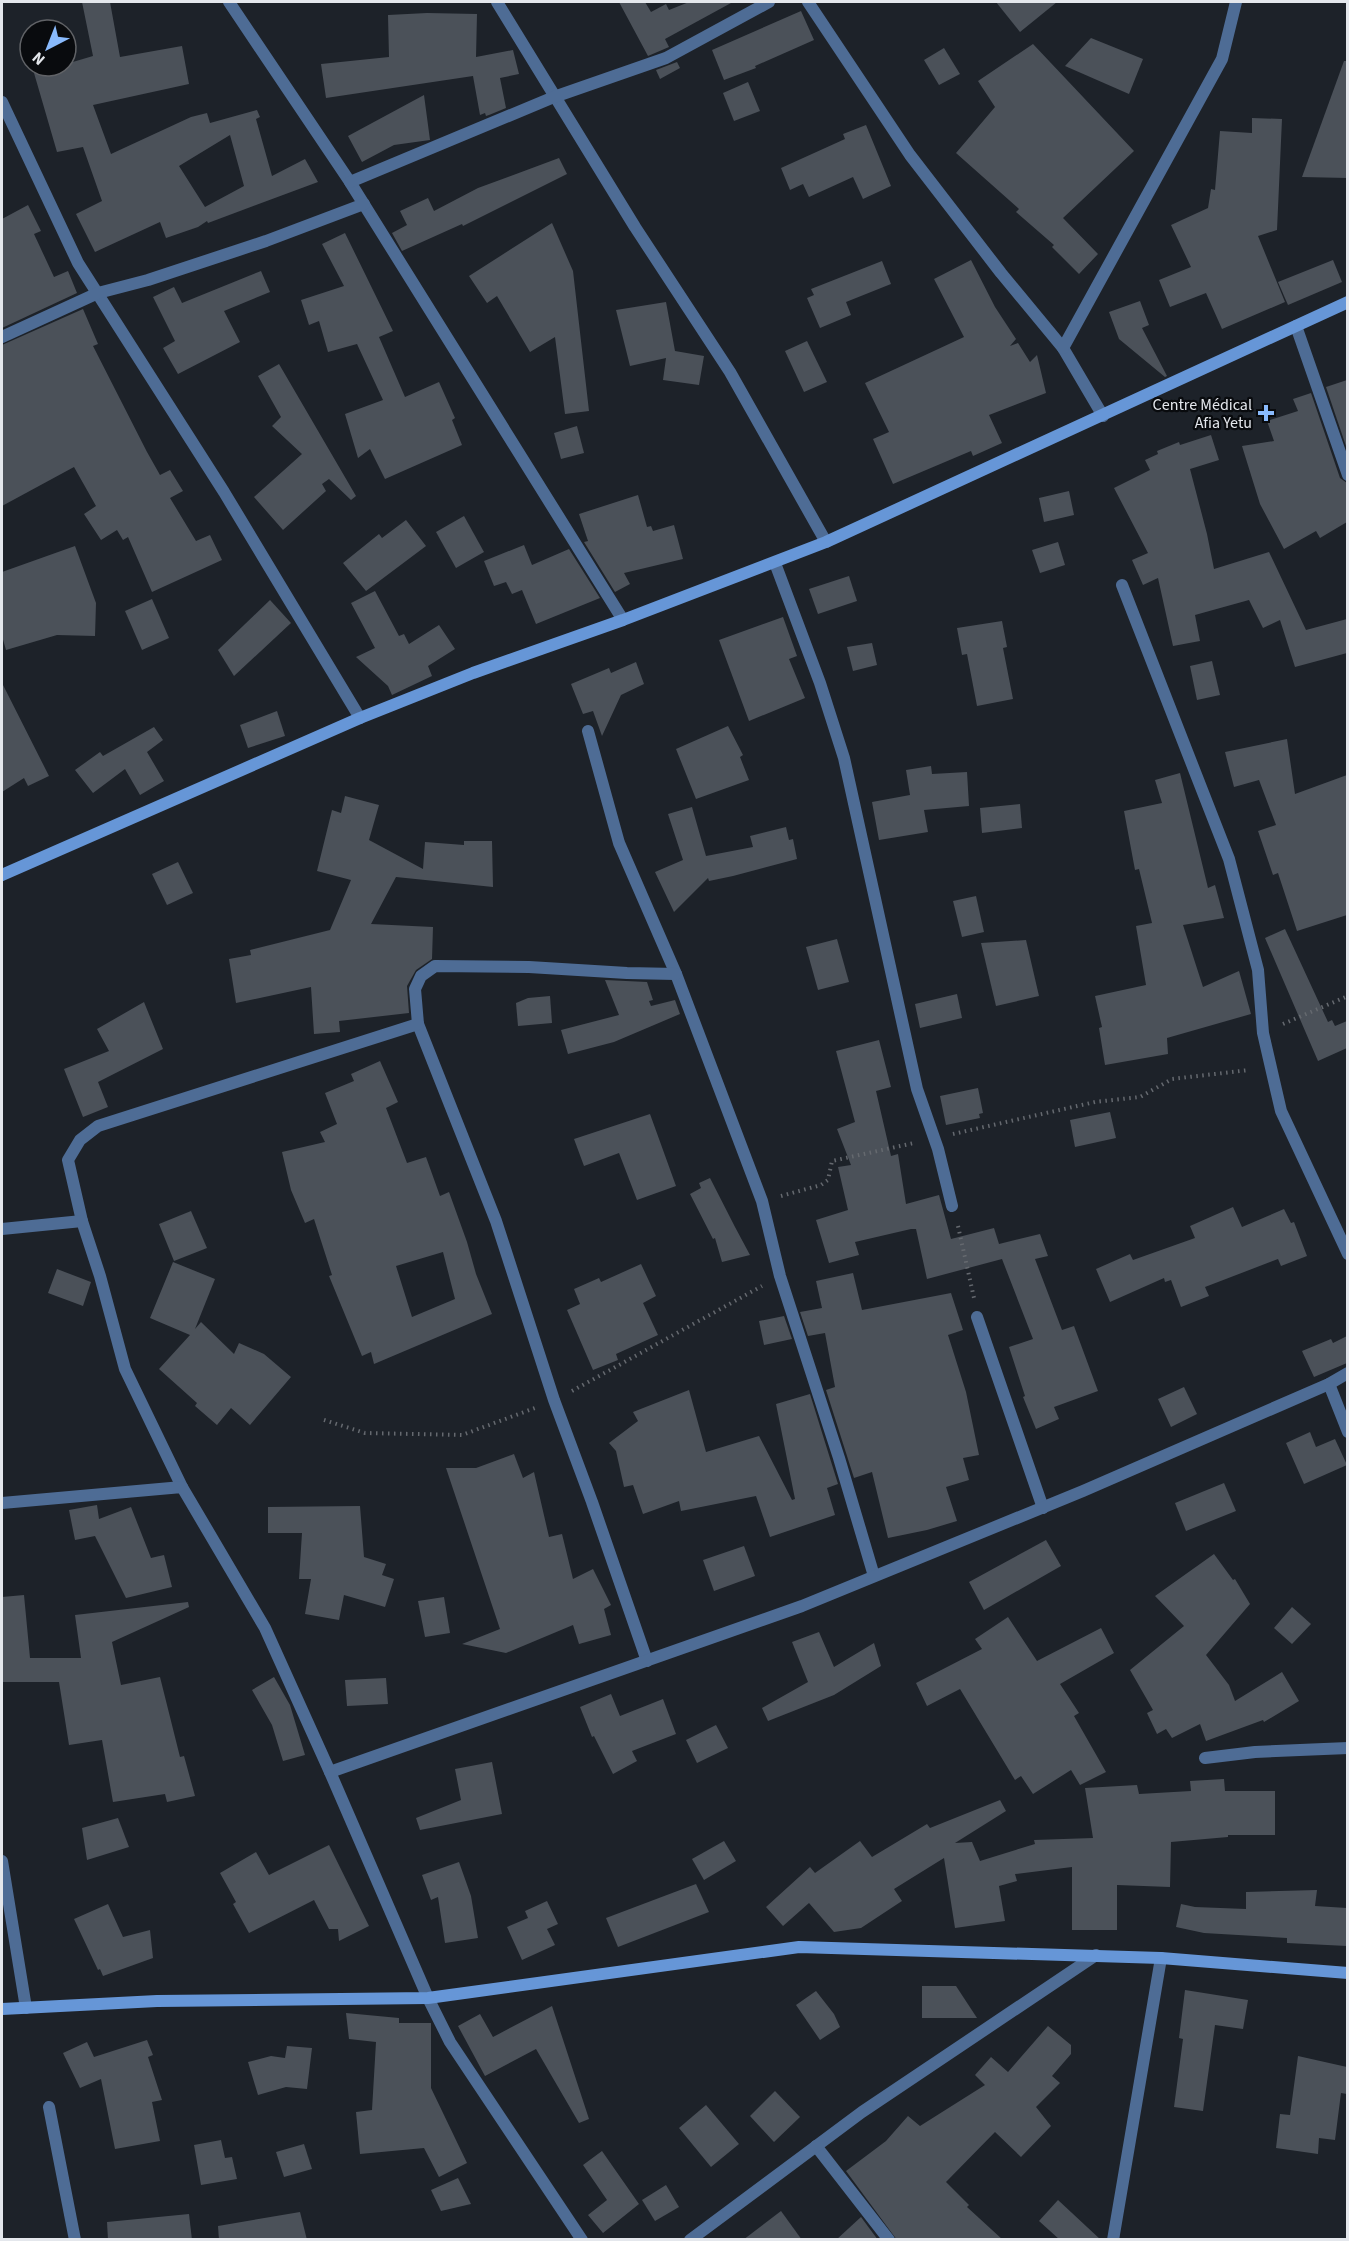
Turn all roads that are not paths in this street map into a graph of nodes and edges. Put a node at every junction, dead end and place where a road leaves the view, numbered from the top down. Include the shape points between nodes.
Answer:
1 (229, 2) edge
2 (497, 2) edge
3 (769, 2) edge
4 (808, 2) edge
5 (1236, 2) edge
6 (554, 98) junction
7 (2, 102) edge
8 (350, 182) junction
9 (364, 204) junction
10 (98, 293) junction
11 (1347, 302) edge
12 (1296, 326) junction
13 (2, 337) edge
14 (1063, 348) junction
15 (1103, 416) junction
16 (1347, 475) edge
17 (826, 542) junction
18 (775, 563) junction
19 (1122, 585) dead end
20 (622, 620) junction
21 (360, 718) junction
22 (588, 731) dead end
23 (2, 875) edge
24 (676, 974) junction
25 (418, 1024) junction
26 (952, 1206) road end
27 (82, 1221) junction
28 (2, 1229) edge
29 (1347, 1254) edge
30 (977, 1317) road end
31 (1347, 1373) edge
32 (1329, 1384) junction
33 (1347, 1432) edge
34 (182, 1487) junction
35 (2, 1503) edge
36 (1043, 1508) junction
37 (874, 1576) junction
38 (647, 1661) junction
39 (1347, 1748) edge
40 (1205, 1758) dead end
41 (330, 1772) junction
42 (2, 1861) edge
43 (1096, 1955) junction
44 (1161, 1958) junction
45 (1347, 1973) edge
46 (428, 1998) junction
47 (27, 2008) junction
48 (2, 2010) edge
49 (49, 2106) dead end
50 (816, 2146) junction
51 (75, 2240) edge
52 (582, 2240) edge
53 (690, 2240) edge
54 (889, 2240) edge
55 (1113, 2240) edge

1 - 8 street
2 - 6 street
3 - 6 street via 666,58
4 - 14 street via 910,155
5 - 14 street via 1222,59
6 - 8 street
6 - 17 street via 730,372
7 - 10 street via 78,263
8 - 9 street
9 - 10 street via 266,242
9 - 20 street
10 - 13 street
10 - 21 street
11 - 12 street
12 - 15 street
12 - 16 street
14 - 15 street
15 - 17 street
17 - 18 street
18 - 20 street
18 - 26 street via 844,758 917,1089
19 - 29 street via 1229,859 1258,970 1263,1033 1281,1111
20 - 21 street
21 - 23 street
22 - 24 street via 619,843
24 - 25 street via 435,966 422,976 415,989
24 - 37 street via 762,1201 780,1276
25 - 27 street via 98,1126 80,1140 68,1160
25 - 38 street via 496,1221 554,1400
27 - 28 street
27 - 34 street via 125,1369
30 - 36 street
31 - 32 street
32 - 33 street
32 - 36 street
34 - 35 street
34 - 41 street via 265,1628
36 - 37 street
37 - 38 street
38 - 41 street
39 - 40 street
41 - 46 street
42 - 47 street
43 - 44 street
43 - 46 street via 799,1947
43 - 50 street
44 - 45 street
44 - 55 street
46 - 47 street via 157,2001
46 - 52 street via 450,2042
47 - 48 street
49 - 51 street
50 - 53 street
50 - 54 street

